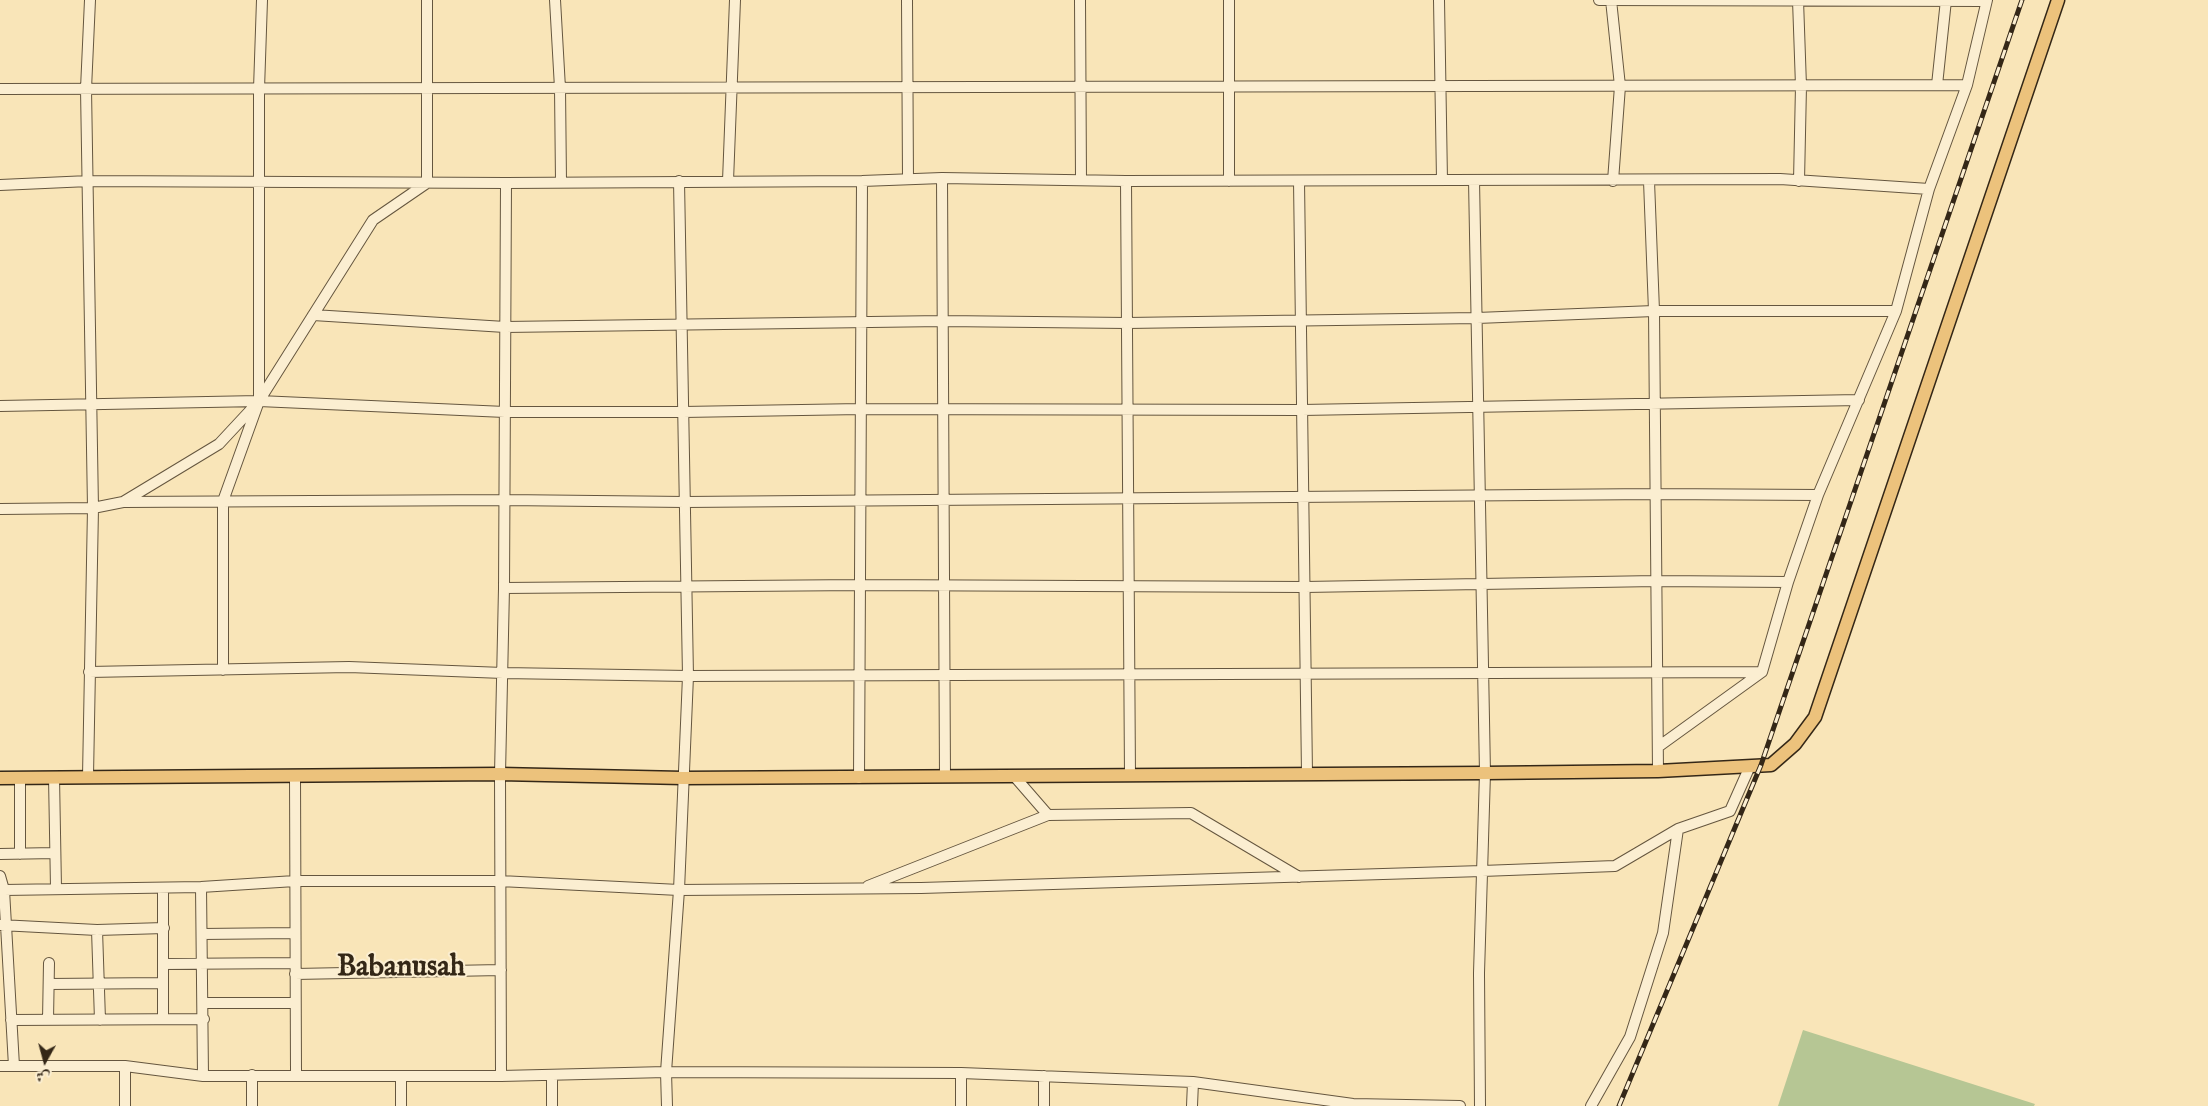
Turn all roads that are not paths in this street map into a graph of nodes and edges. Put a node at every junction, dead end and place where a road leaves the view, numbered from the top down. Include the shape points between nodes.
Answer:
1 (90, 0) edge
2 (262, 0) edge
3 (427, 0) edge
4 (555, 0) edge
5 (735, 0) edge
6 (907, 0) edge
7 (1080, 0) edge
8 (1230, 0) edge
9 (1439, 0) edge
10 (1600, 0) edge
11 (1612, 0) edge
12 (1798, 0) edge
13 (1946, 0) edge
14 (1986, 0) edge
15 (2058, 0) edge
16 (1967, 85) junction
17 (1442, 86) junction
18 (1620, 86) junction
19 (1801, 86) junction
20 (1937, 86) junction
21 (908, 87) junction
22 (1081, 87) junction
23 (1229, 87) junction
24 (259, 88) junction
25 (428, 88) junction
26 (560, 88) junction
27 (732, 88) junction
28 (0, 89) edge
29 (86, 89) junction
30 (942, 178) junction
31 (908, 179) junction
32 (1081, 180) junction
33 (1442, 180) junction
34 (1474, 180) junction
35 (1799, 180) junction
36 (88, 181) junction
37 (679, 181) junction
38 (728, 181) junction
39 (862, 181) junction
40 (1126, 181) junction
41 (1229, 181) junction
42 (1299, 181) junction
43 (1613, 181) junction
44 (1649, 181) junction
45 (260, 182) junction
46 (560, 182) junction
47 (427, 183) junction
48 (506, 183) junction
49 (0, 185) edge
50 (1928, 189) junction
51 (1654, 311) junction
52 (1896, 311) junction
53 (313, 315) junction
54 (1477, 318) junction
55 (942, 321) junction
56 (1301, 321) junction
57 (861, 322) junction
58 (1127, 323) junction
59 (682, 324) junction
60 (505, 327) junction
61 (1860, 400) junction
62 (259, 401) junction
63 (1654, 403) junction
64 (91, 404) junction
65 (0, 406) edge
66 (1478, 408) junction
67 (861, 409) junction
68 (1128, 409) junction
69 (943, 410) junction
70 (1302, 410) junction
71 (505, 412) junction
72 (683, 412) junction
73 (1655, 494) junction
74 (1818, 495) junction
75 (1480, 496) junction
76 (1304, 497) junction
77 (1128, 498) junction
78 (504, 500) junction
79 (860, 500) junction
80 (944, 500) junction
81 (223, 501) junction
82 (123, 502) junction
83 (685, 502) junction
84 (92, 508) junction
85 (0, 509) edge
86 (1656, 581) junction
87 (1788, 582) junction
88 (1482, 583) junction
89 (860, 585) junction
90 (944, 586) junction
91 (686, 587) junction
92 (1305, 587) junction
93 (504, 588) junction
94 (1129, 588) junction
95 (223, 670) junction
96 (89, 672) junction
97 (1657, 672) junction
98 (1762, 672) junction
99 (503, 673) junction
100 (1484, 673) junction
101 (1129, 674) junction
102 (1306, 674) junction
103 (945, 675) junction
104 (688, 676) junction
105 (859, 676) junction
106 (1658, 747) junction
107 (1750, 766) junction
108 (1658, 771) junction
109 (1485, 773) junction
110 (500, 774) junction
111 (1307, 774) junction
112 (295, 775) junction
113 (88, 776) junction
114 (1015, 776) junction
115 (1130, 776) junction
116 (20, 777) junction
117 (54, 777) junction
118 (945, 777) junction
119 (0, 778) edge
120 (683, 778) junction
121 (859, 778) junction
122 (1048, 815) junction
123 (1678, 829) junction
124 (55, 853) junction
125 (0, 854) edge
126 (20, 854) junction
127 (1482, 872) junction
128 (0, 876) edge
129 (1299, 877) junction
130 (294, 881) junction
131 (500, 881) junction
132 (201, 887) junction
133 (56, 888) junction
134 (163, 888) junction
135 (862, 889) junction
136 (4, 890) junction
137 (679, 890) junction
138 (3, 925) edge
139 (164, 928) junction
140 (97, 930) junction
141 (295, 933) junction
142 (202, 934) junction
143 (49, 963) dead end
144 (163, 964) junction
145 (202, 965) junction
146 (295, 968) junction
147 (501, 970) junction
148 (49, 984) junction
149 (99, 984) junction
150 (163, 984) junction
151 (203, 1003) junction
152 (295, 1003) junction
153 (163, 1019) junction
154 (204, 1019) junction
155 (11, 1020) junction
156 (48, 1020) junction
157 (100, 1020) junction
158 (0, 1066) edge
159 (14, 1066) junction
160 (125, 1066) junction
161 (666, 1072) junction
162 (961, 1073) junction
163 (296, 1074) junction
164 (252, 1075) junction
165 (552, 1075) junction
166 (203, 1076) junction
167 (401, 1076) junction
168 (501, 1076) junction
169 (1044, 1076) junction
170 (1193, 1082) junction
171 (1353, 1105) edge
172 (125, 1106) edge
173 (252, 1106) edge
174 (401, 1106) edge
175 (552, 1106) edge
176 (667, 1106) edge
177 (961, 1106) edge
178 (1044, 1106) edge
179 (1192, 1106) edge
180 (1460, 1106) edge
181 (1480, 1106) edge
182 (1591, 1106) edge

1 - 29 street
2 - 24 street
3 - 25 street
4 - 26 street
5 - 27 street
6 - 21 street
7 - 22 street
8 - 23 street
9 - 17 street
10 - 11 street
11 - 12 street
11 - 18 street
12 - 13 street
12 - 19 street
13 - 14 street
13 - 20 street
14 - 16 street
15 - 107 main road via 1815,718 1795,744 1771,765
16 - 20 street
16 - 50 street
17 - 18 street
17 - 23 street
17 - 33 street
18 - 19 street
18 - 43 street
19 - 20 street
19 - 35 street
21 - 22 street
21 - 27 street
21 - 31 street
22 - 23 street
22 - 32 street
23 - 41 street
24 - 25 street
24 - 29 street
24 - 45 street
25 - 26 street
25 - 47 street
26 - 27 street
26 - 46 street
27 - 38 street
28 - 29 street
29 - 36 street
30 - 31 street
30 - 32 street
30 - 55 street
31 - 39 street
32 - 40 street
33 - 34 street
33 - 42 street
34 - 43 street
34 - 54 street
35 - 44 street
35 - 50 street
36 - 45 street
36 - 49 street
36 - 64 street
37 - 38 street
37 - 46 street
37 - 59 street
38 - 39 street
39 - 57 street
40 - 41 street
40 - 58 street
41 - 42 street
42 - 56 street
43 - 44 street
44 - 51 street
45 - 47 street
45 - 62 street
46 - 48 street
47 - 48 street
47 - 53 street via 373,220
48 - 60 street
50 - 52 street
51 - 52 street
51 - 54 street
51 - 63 street
52 - 61 street
53 - 60 street
53 - 62 street
54 - 56 street
54 - 66 street
55 - 57 street
55 - 58 street
55 - 69 street
56 - 58 street
56 - 70 street
57 - 59 street
57 - 67 street
58 - 68 street
59 - 60 street
59 - 72 street
60 - 71 street
61 - 63 street
61 - 74 street
62 - 64 street
62 - 71 street
62 - 81 street
62 - 82 street via 219,444
63 - 66 street
63 - 73 street
64 - 65 street
64 - 84 street
66 - 70 street
66 - 75 street
67 - 69 street
67 - 72 street
67 - 79 street
68 - 69 street
68 - 70 street
68 - 77 street
69 - 80 street
70 - 76 street
71 - 72 street
71 - 78 street
72 - 83 street
73 - 74 street
73 - 75 street
73 - 86 street
74 - 87 street
75 - 76 street
75 - 88 street
76 - 77 street
76 - 92 street
77 - 80 street
77 - 94 street
78 - 81 street
78 - 83 street
78 - 93 street
79 - 80 street
79 - 83 street
79 - 89 street
80 - 90 street
81 - 82 street
81 - 95 street
82 - 84 street
83 - 91 street
84 - 85 street
84 - 96 street
86 - 87 street
86 - 88 street
86 - 97 street
87 - 98 street
88 - 92 street
88 - 100 street
89 - 90 street
89 - 91 street
89 - 105 street
90 - 94 street
90 - 103 street
91 - 93 street
91 - 104 street
92 - 94 street
92 - 102 street
93 - 99 street
94 - 101 street
95 - 96 street
95 - 99 street via 349,667
96 - 113 street
97 - 98 street
97 - 100 street
97 - 106 street
98 - 106 street
99 - 104 street
99 - 110 street
100 - 102 street
100 - 109 street
101 - 102 street
101 - 103 street
101 - 115 street
102 - 111 street
103 - 105 street
103 - 118 street
104 - 105 street
104 - 120 street
105 - 121 street
106 - 108 street
107 - 108 main road
107 - 123 street via 1730,811
108 - 109 main road
109 - 111 main road
109 - 127 street
110 - 112 main road
110 - 120 main road
110 - 131 street
111 - 115 main road
112 - 113 main road
112 - 130 street
113 - 117 main road
114 - 115 main road
114 - 118 main road
114 - 122 street
116 - 117 main road
116 - 119 main road
116 - 126 street
117 - 124 street
118 - 121 main road
120 - 121 main road
120 - 137 street
122 - 129 street via 1191,813
122 - 135 street
123 - 127 street via 1615,866
123 - 182 street via 1663,933 1630,1037
124 - 126 street
124 - 133 street
125 - 126 street
127 - 129 street
127 - 181 street via 1478,973
128 - 136 street
129 - 135 street
130 - 131 street
130 - 132 street
130 - 141 street
131 - 137 street
131 - 147 street
132 - 134 street
132 - 142 street
133 - 134 street
133 - 136 street
134 - 139 street
135 - 137 street
136 - 138 street
137 - 161 street
138 - 140 street
138 - 155 street
139 - 140 street
139 - 144 street
140 - 149 street
141 - 142 street
141 - 146 street
142 - 145 street
143 - 148 street
144 - 145 street
144 - 150 street
145 - 146 street
145 - 151 street
146 - 147 street
146 - 152 street
147 - 168 street
148 - 149 street
148 - 156 street
149 - 150 street
149 - 157 street
150 - 153 street
151 - 152 street
151 - 154 street
152 - 163 street
153 - 154 street
153 - 157 street
154 - 166 street
155 - 156 street
155 - 159 street
156 - 157 street
158 - 159 street
159 - 160 street
160 - 166 street
160 - 172 street
161 - 162 street
161 - 165 street
161 - 176 street
162 - 169 street
162 - 177 street
163 - 164 street
163 - 167 street
164 - 166 street
164 - 173 street
165 - 168 street
165 - 175 street
167 - 168 street
167 - 174 street
169 - 170 street
169 - 178 street
170 - 171 street
170 - 179 street
171 - 180 street

